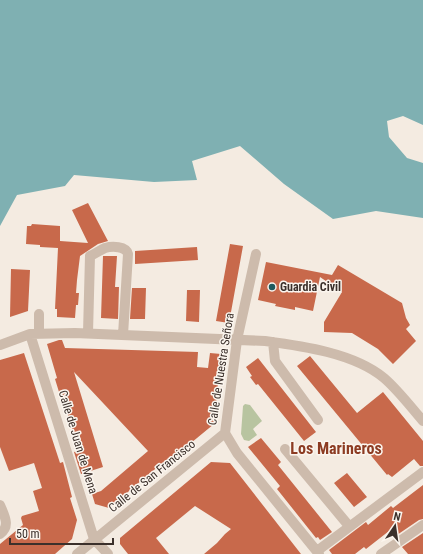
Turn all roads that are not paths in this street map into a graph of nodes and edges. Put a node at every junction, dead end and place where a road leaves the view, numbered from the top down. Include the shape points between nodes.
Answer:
1 (256, 254) dead end
2 (39, 314) dead end
3 (88, 333) junction
4 (34, 334) junction
5 (123, 335) junction
6 (237, 340) junction
7 (273, 342) junction
8 (0, 345) edge
9 (318, 420) dead end
10 (423, 421) edge
11 (225, 433) junction
12 (285, 449) dead end
13 (423, 472) edge
14 (0, 505) edge
15 (423, 525) edge
16 (349, 526) junction
17 (0, 534) edge
18 (94, 539) junction
19 (318, 553) edge
20 (77, 554) edge
21 (108, 554) edge
22 (381, 554) edge

1 - 6 street, Calle de Nuestra Señora
2 - 4 street
3 - 4 street
3 - 5 street
3 - 5 street via 90,256 105,248 124,248 128,254
4 - 8 street
4 - 18 street, Calle de Juan de Mena
5 - 6 street
6 - 7 street
6 - 11 street, Calle de Nuestra Señora
7 - 9 street via 275,361
7 - 10 street via 337,354 364,366 383,377
11 - 18 street, Calle de San Francisco
11 - 19 street, Calle de Nuestra Señora via 237,453
12 - 16 street
13 - 16 street
14 - 17 street via 6,526
15 - 22 street
16 - 19 street
18 - 20 street, Calle de San Francisco
18 - 21 street, Calle de Juan de Mena

